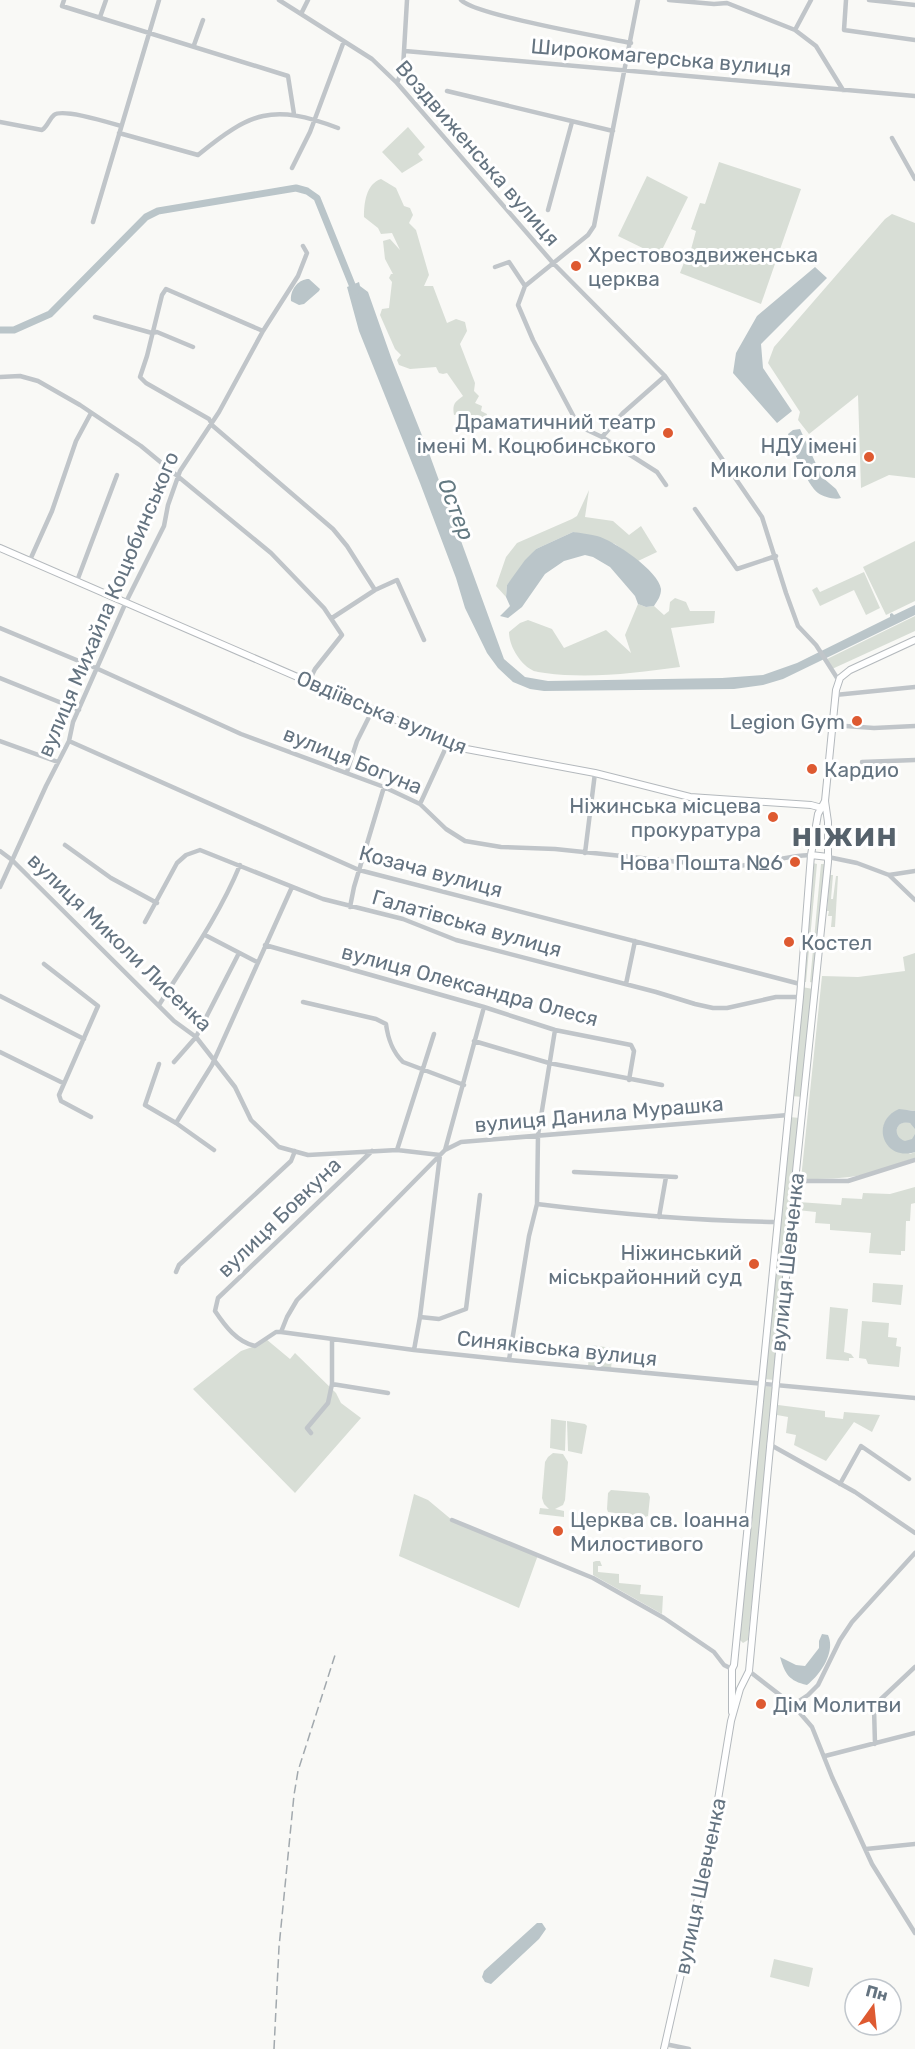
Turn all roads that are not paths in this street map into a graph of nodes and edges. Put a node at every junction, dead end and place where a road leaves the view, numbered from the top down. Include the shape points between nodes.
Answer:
1 (105, 0) edge
2 (159, 0) edge
3 (279, 0) edge
4 (308, 0) edge
5 (407, 0) edge
6 (461, 0) edge
7 (638, 0) edge
8 (669, 0) edge
9 (811, 0) edge
10 (846, 0) edge
11 (869, 0) edge
12 (728, 1) edge
13 (63, 3) edge
14 (915, 5) edge
15 (300, 14) junction
16 (100, 17) junction
17 (203, 20) dead end
18 (795, 30) junction
19 (149, 32) junction
20 (915, 40) edge
21 (344, 41) junction
22 (630, 42) junction
23 (194, 45) junction
24 (405, 51) junction
25 (626, 70) junction
26 (398, 83) junction
27 (843, 90) junction
28 (447, 91) dead end
29 (915, 96) edge
30 (294, 114) junction
31 (314, 119) junction
32 (0, 122) edge
33 (572, 122) junction
34 (121, 126) junction
35 (338, 128) dead end
36 (613, 131) junction
37 (119, 133) junction
38 (892, 138) dead end
39 (292, 168) dead end
40 (915, 179) edge
41 (548, 210) dead end
42 (93, 222) dead end
43 (303, 246) dead end
44 (553, 263) junction
45 (495, 267) dead end
46 (525, 286) junction
47 (95, 317) dead end
48 (263, 331) junction
49 (152, 333) junction
50 (193, 347) dead end
51 (665, 376) junction
52 (0, 377) edge
53 (91, 414) junction
54 (211, 422) junction
55 (602, 438) junction
56 (117, 475) dead end
57 (179, 476) junction
58 (666, 485) dead end
59 (695, 509) dead end
60 (0, 548) edge
61 (776, 556) junction
62 (30, 561) junction
63 (77, 580) junction
64 (375, 590) junction
65 (126, 602) junction
66 (332, 618) junction
67 (0, 628) edge
68 (424, 640) dead end
69 (914, 641) edge
70 (98, 669) junction
71 (0, 678) edge
72 (309, 681) junction
73 (839, 681) junction
74 (915, 687) edge
75 (835, 692) junction
76 (373, 709) junction
77 (79, 710) junction
78 (831, 725) junction
79 (915, 726) edge
80 (0, 741) edge
81 (69, 741) junction
82 (448, 743) junction
83 (915, 760) edge
84 (58, 762) junction
85 (862, 762) dead end
86 (347, 772) junction
87 (595, 773) junction
88 (384, 787) junction
89 (420, 804) junction
90 (823, 808) junction
91 (65, 845) dead end
92 (0, 851) edge
93 (585, 854) junction
94 (811, 855) junction
95 (828, 857) junction
96 (12, 860) junction
97 (240, 865) junction
98 (359, 870) junction
99 (915, 872) edge
100 (890, 875) junction
101 (0, 887) edge
102 (292, 887) junction
103 (915, 900) edge
104 (157, 903) junction
105 (350, 907) junction
106 (145, 922) dead end
107 (205, 934) junction
108 (635, 941) junction
109 (266, 945) junction
110 (239, 953) junction
111 (257, 962) junction
112 (44, 964) dead end
113 (626, 984) junction
114 (800, 984) junction
115 (816, 986) junction
116 (0, 996) edge
117 (800, 997) junction
118 (303, 1002) dead end
119 (159, 1005) junction
120 (484, 1007) junction
121 (555, 1030) junction
122 (434, 1034) dead end
123 (196, 1037) junction
124 (84, 1039) junction
125 (474, 1041) junction
126 (0, 1052) edge
127 (214, 1060) junction
128 (174, 1062) dead end
129 (549, 1063) junction
130 (159, 1064) dead end
131 (423, 1070) junction
132 (629, 1080) junction
133 (63, 1083) junction
134 (464, 1085) junction
135 (662, 1085) dead end
136 (788, 1115) junction
137 (802, 1116) junction
138 (92, 1117) dead end
139 (176, 1123) junction
140 (538, 1135) junction
141 (214, 1150) dead end
142 (397, 1150) junction
143 (445, 1150) junction
144 (295, 1151) junction
145 (372, 1151) junction
146 (440, 1155) junction
147 (915, 1160) edge
148 (574, 1172) dead end
149 (666, 1177) junction
150 (676, 1177) dead end
151 (795, 1181) junction
152 (480, 1195) dead end
153 (537, 1204) junction
154 (659, 1217) junction
155 (777, 1222) junction
156 (176, 1272) dead end
157 (420, 1317) junction
158 (281, 1332) junction
159 (332, 1339) junction
160 (414, 1350) junction
161 (509, 1360) junction
162 (761, 1383) junction
163 (332, 1384) junction
164 (776, 1385) junction
165 (388, 1393) dead end
166 (915, 1398) edge
167 (311, 1433) dead end
168 (770, 1444) junction
169 (909, 1479) dead end
170 (840, 1484) junction
171 (452, 1520) dead end
172 (915, 1533) edge
173 (915, 1553) edge
174 (915, 1666) edge
175 (734, 1669) junction
176 (747, 1673) junction
177 (793, 1705) junction
178 (731, 1721) junction
179 (915, 1733) edge
180 (875, 1744) junction
181 (825, 1756) junction
182 (915, 1844) edge
183 (866, 1849) junction
184 (915, 1933) edge
185 (665, 2046) edge
186 (689, 2049) edge

1 - 16 street
2 - 19 street
3 - 15 street, Воздвиженська вулиця
4 - 15 street
5 - 24 street
6 - 22 street via 469,6
7 - 22 street
8 - 12 street via 714,4
9 - 18 street
10 - 20 street via 844,30
11 - 14 street
12 - 18 street
13 - 16 street
15 - 21 street, Воздвиженська вулиця
16 - 19 street
17 - 23 street
18 - 27 street via 816,46
19 - 23 street
19 - 34 street
21 - 26 street, Воздвиженська вулиця
21 - 31 street
22 - 25 street
23 - 30 street via 288,76
24 - 25 street, Широкомагерська вулиця
24 - 26 street
25 - 27 street, Широкомагерська вулиця
25 - 36 street
26 - 44 street, Воздвиженська вулиця
27 - 29 street, Широкомагерська вулиця
28 - 33 street
30 - 31 street
30 - 37 street via 270,114 243,123 198,155
31 - 35 street
31 - 39 street
32 - 34 street via 42,130 59,113
33 - 36 street
33 - 41 street
34 - 37 street
36 - 44 street via 594,226
37 - 42 street
38 - 40 street
43 - 48 street, вулиця Михайла Коцюбинського via 307,253 298,276
44 - 46 street
44 - 51 street, Воздвиженська вулиця
45 - 46 street via 509,262
46 - 55 street via 518,304 533,340 575,419
47 - 49 street
48 - 49 street via 166,289
48 - 54 street, вулиця Михайла Коцюбинського
49 - 50 street
49 - 54 street via 140,377
51 - 55 street via 623,413
51 - 61 street, Воздвиженська вулиця via 762,517
52 - 53 street via 29,377
53 - 57 street
53 - 62 street via 76,441
54 - 57 street, вулиця Михайла Коцюбинського
54 - 64 street via 333,529
55 - 58 street via 657,472
56 - 63 street
57 - 65 street, вулиця Михайла Коцюбинського via 164,526
57 - 66 street via 271,553
59 - 61 street via 737,569
60 - 62 main road, Овдіївська вулиця
61 - 73 street, Воздвиженська вулиця via 796,621
62 - 63 main road, Овдіївська вулиця
63 - 65 main road, Овдіївська вулиця
64 - 66 street
64 - 68 street via 397,580
65 - 70 street, вулиця Михайла Коцюбинського
65 - 72 main road, Овдіївська вулиця
66 - 72 street via 342,635
67 - 70 street, вулиця Богуна
69 - 73 main road via 850,670
70 - 77 street, вулиця Михайла Коцюбинського
70 - 86 street, вулиця Богуна via 242,734
71 - 77 street
72 - 76 main road, Овдіївська вулиця
73 - 75 main road
74 - 75 street
75 - 78 main road
76 - 82 main road, Овдіївська вулиця
76 - 86 street
77 - 81 street, вулиця Михайла Коцюбинського
78 - 79 street
78 - 90 main road
80 - 84 street
81 - 84 street, вулиця Михайла Коцюбинського
81 - 98 street, Козача вулиця
82 - 87 main road, Овдіївська вулиця
82 - 89 street
83 - 85 street
84 - 96 street, вулиця Михайла Коцюбинського
86 - 88 street, вулиця Богуна
87 - 90 main road, Овдіївська вулиця via 690,797
87 - 93 street
88 - 89 street, вулиця Богуна
88 - 98 street
89 - 93 street, вулиця Богуна via 456,836 473,844
90 - 94 main road, вулиця Шевченка
90 - 95 main road, вулиця Шевченка
91 - 104 street via 111,878
92 - 96 street, вулиця Миколи Лисенка
93 - 94 street, вулиця Богуна via 727,867
94 - 95 main road
94 - 114 main road, вулиця Шевченка
95 - 100 street
95 - 115 main road, вулиця Шевченка
96 - 101 street, вулиця Михайла Коцюбинського
96 - 119 street, вулиця Миколи Лисенка
97 - 102 street, Галатівська вулиця
97 - 104 street, Галатівська вулиця via 200,850 192,852 177,863
97 - 107 street
98 - 105 street
98 - 108 street, Козача вулиця
99 - 100 street
100 - 103 street
102 - 105 street, Галатівська вулиця
102 - 109 street
104 - 106 street, Галатівська вулиця
105 - 113 street, Галатівська вулиця via 403,919 456,940
107 - 110 street
107 - 119 street
108 - 113 street
108 - 114 street, Козача вулиця
109 - 111 street
109 - 120 street, вулиця Олександра Олеся
110 - 111 street
110 - 123 street
111 - 127 street
112 - 124 street via 98,1006
113 - 117 street, Галатівська вулиця via 713,1008 776,997
114 - 115 main road
114 - 117 main road, вулиця Шевченка
115 - 137 main road, вулиця Шевченка
116 - 124 street
117 - 136 main road, вулиця Шевченка
118 - 131 street via 386,1024 396,1054 403,1062
119 - 123 street, вулиця Миколи Лисенка
120 - 121 street, вулиця Олександра Олеся
120 - 125 street
121 - 129 street
121 - 132 street, вулиця Олександра Олеся via 631,1045 634,1051
122 - 131 street
123 - 127 street, вулиця Миколи Лисенка
123 - 128 street
124 - 133 street
125 - 129 street
125 - 134 street
126 - 133 street
127 - 139 street
127 - 144 street, вулиця Миколи Лисенка via 235,1087 251,1120 279,1147
129 - 132 street
129 - 140 street
130 - 139 street via 145,1105
131 - 134 street
131 - 142 street
132 - 135 street
133 - 138 street via 61,1101
134 - 143 street
136 - 137 main road
136 - 140 street, вулиця Данила Мурашка
136 - 155 main road, вулиця Шевченка
137 - 151 main road, вулиця Шевченка
139 - 141 street
140 - 143 street, вулиця Данила Мурашка via 461,1142
140 - 153 street
142 - 145 street
142 - 146 street
143 - 146 street, вулиця Данила Мурашка
144 - 145 street via 308,1155
144 - 156 street via 291,1161 179,1264
145 - 158 street, вулиця Бовкуна via 218,1298 215,1311 243,1343 255,1346
146 - 157 street
146 - 158 street, вулиця Данила Мурашка via 297,1300
147 - 151 street via 848,1181
148 - 149 street
149 - 150 street
149 - 154 street
151 - 164 main road, вулиця Шевченка
152 - 157 street via 466,1308 439,1319
153 - 154 street
153 - 161 street
154 - 155 street
155 - 162 main road, вулиця Шевченка
157 - 160 street
158 - 159 street, Синяківська вулиця
159 - 160 street, Синяківська вулиця
159 - 163 street
160 - 161 street, Синяківська вулиця
161 - 162 street, Синяківська вулиця
162 - 164 street, Синяківська вулиця
162 - 175 main road, вулиця Шевченка
163 - 165 street
163 - 167 street via 328,1403 307,1428
164 - 166 street, Синяківська вулиця
164 - 168 main road, вулиця Шевченка
168 - 170 street
168 - 176 main road, вулиця Шевченка
169 - 170 street via 861,1446
170 - 172 street
171 - 175 street via 593,1578 664,1618
173 - 177 street via 852,1622 818,1685
174 - 180 street via 874,1708
175 - 176 main road via 739,1679
175 - 176 main road via 742,1662
175 - 178 main road, вулиця Шевченка
176 - 177 street
176 - 178 main road, вулиця Шевченка
177 - 181 street via 813,1727
178 - 185 main road, вулиця Шевченка via 712,1836
179 - 180 street
180 - 181 street
181 - 183 street
182 - 183 street
183 - 184 street
185 - 186 street

